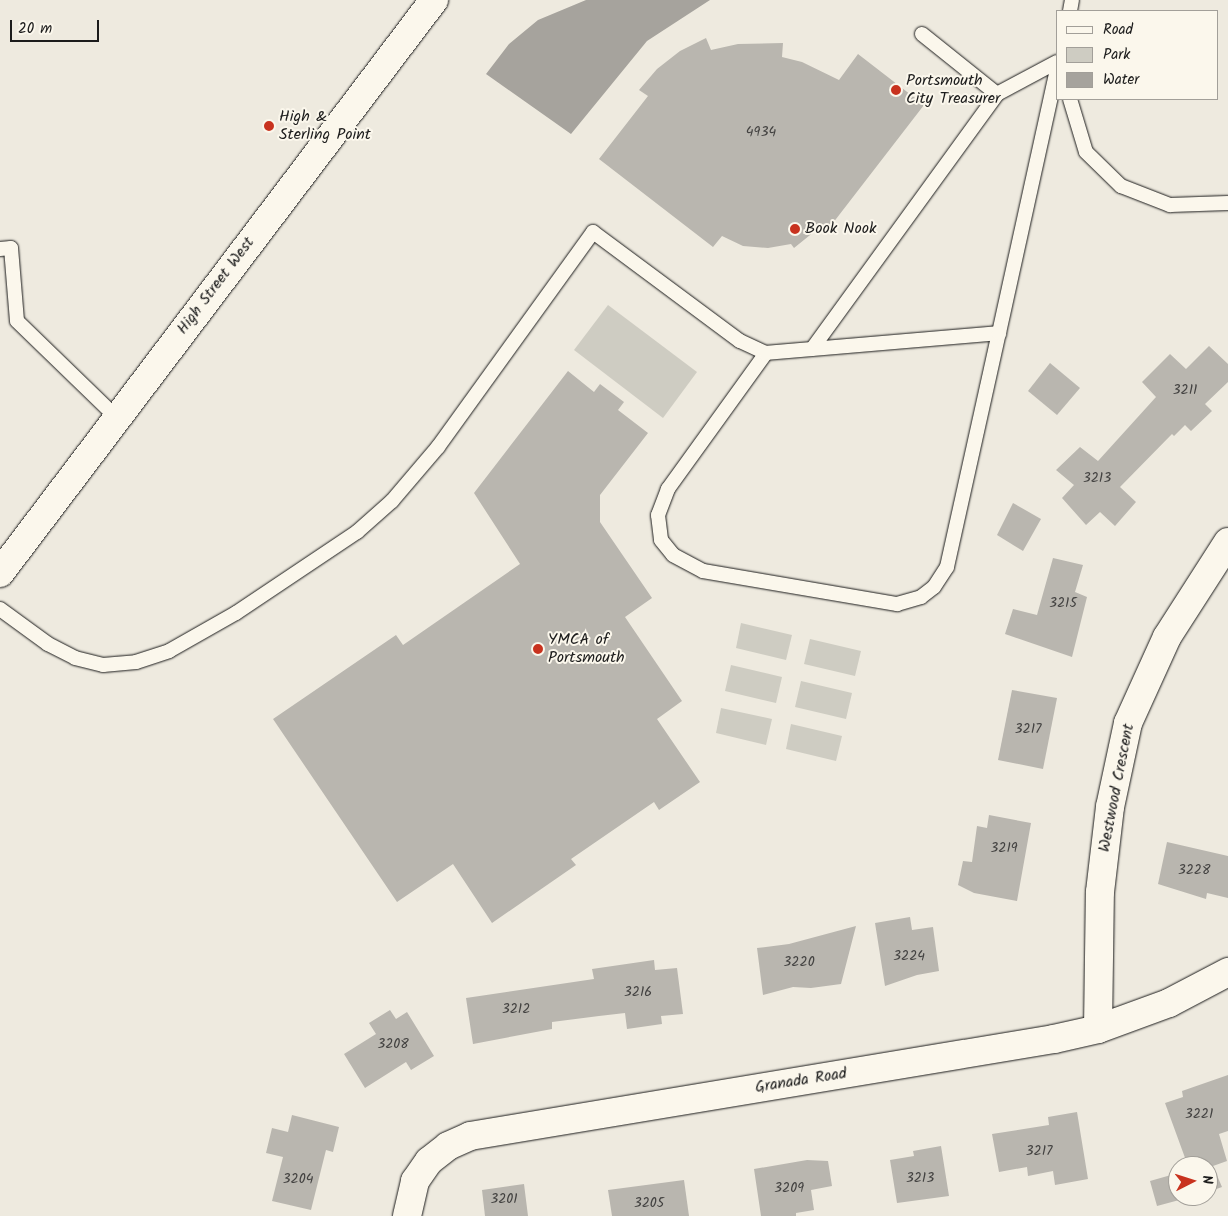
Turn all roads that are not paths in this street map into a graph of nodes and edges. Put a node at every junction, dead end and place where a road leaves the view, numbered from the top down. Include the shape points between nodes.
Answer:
1 (434, 0) edge
2 (922, 34) dead end
3 (1056, 63) edge
4 (1056, 75) edge
5 (997, 94) junction
6 (1070, 100) edge
7 (1228, 203) edge
8 (0, 249) edge
9 (999, 334) junction
10 (812, 349) junction
11 (766, 353) junction
12 (116, 417) junction
13 (1228, 542) edge
14 (0, 573) edge
15 (0, 609) edge
16 (1228, 972) edge
17 (1098, 1029) junction
18 (407, 1216) edge

1 - 12 street, High Street West
2 - 5 lane
3 - 5 lane
4 - 9 lane
5 - 10 lane
6 - 7 lane via 1086,152 1121,186 1170,205
8 - 12 lane via 11,248 17,321
9 - 10 lane
9 - 11 lane via 947,567 934,587 920,597 897,604 703,571 673,555 661,540 658,515 668,489
10 - 11 lane
11 - 15 lane via 740,340 593,232 438,447 392,501 357,532 236,613 168,651 136,662 103,665 75,658 48,644
12 - 14 street, High Street West
13 - 17 street, Westwood Crescent via 1167,637 1128,723 1110,807 1100,892
16 - 17 street, Granada Road via 1170,1003
17 - 18 street, Granada Road via 470,1136 448,1146 429,1161 415,1181

